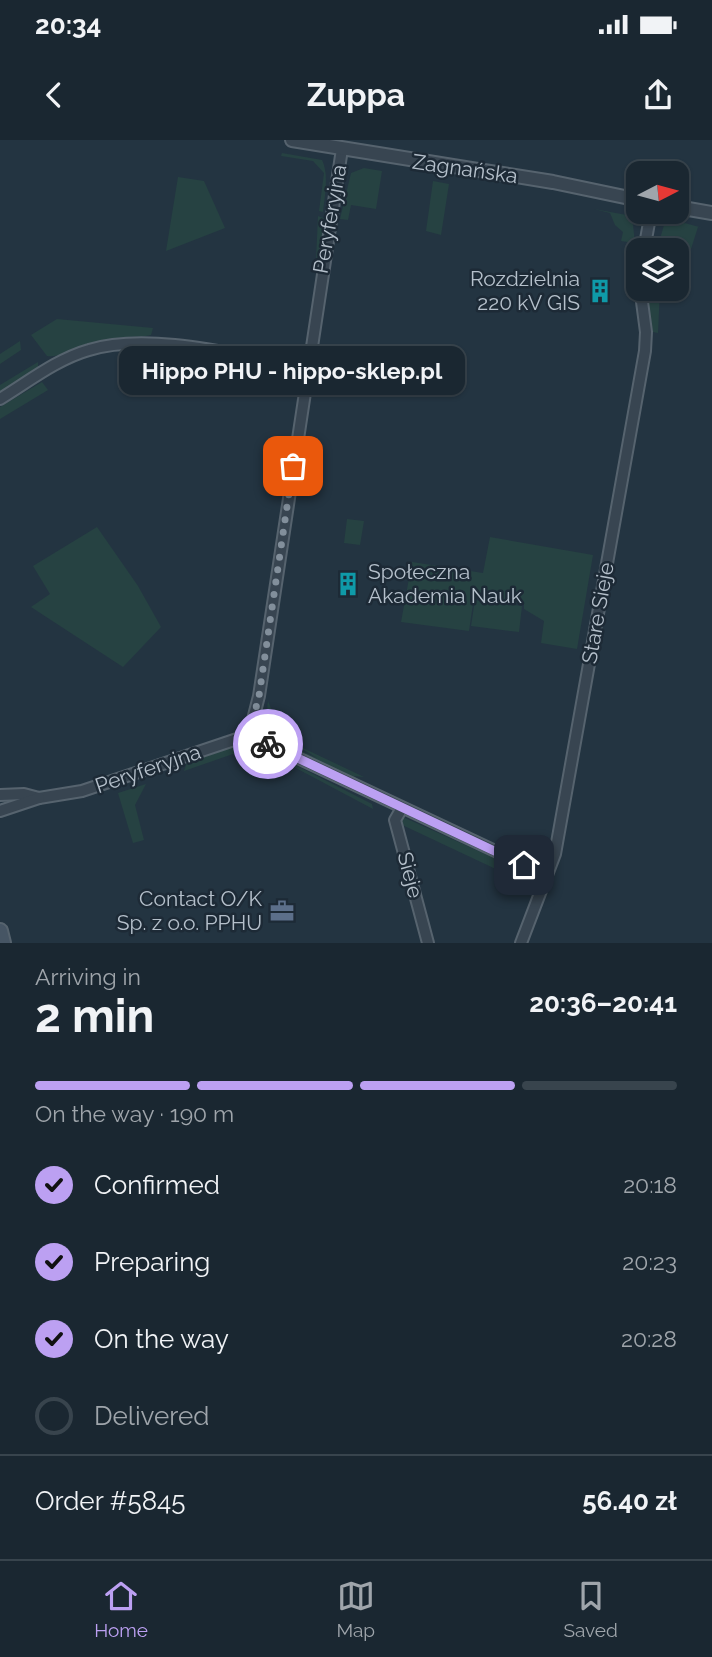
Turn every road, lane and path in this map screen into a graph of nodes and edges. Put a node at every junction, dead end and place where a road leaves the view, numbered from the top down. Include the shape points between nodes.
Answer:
1 (292, 140) edge
2 (342, 149) junction
3 (626, 197) edge
4 (690, 209) edge
5 (712, 213) edge
6 (642, 301) edge
7 (307, 368) junction
8 (0, 399) edge
9 (249, 735) junction
10 (0, 795) edge
11 (39, 798) junction
12 (402, 808) junction
13 (0, 811) edge
14 (546, 875) junction
15 (0, 931) edge
16 (3, 943) edge
17 (428, 943) edge
18 (522, 943) edge

1 - 2 street, Zagnańska
2 - 3 street, Zagnańska
2 - 7 street, Peryferyjna
4 - 5 street
6 - 14 street, Stare Sieje via 645,351 555,854
7 - 8 street via 166,345 114,344 65,359
7 - 9 street, Peryferyjna via 259,696
9 - 11 street, Peryferyjna via 82,791
9 - 12 street
10 - 11 street, Peryferyjna
11 - 13 street, Peryferyjna
12 - 14 street
12 - 17 street, Sieje via 395,820
14 - 18 street, Stare Sieje
15 - 16 main road

